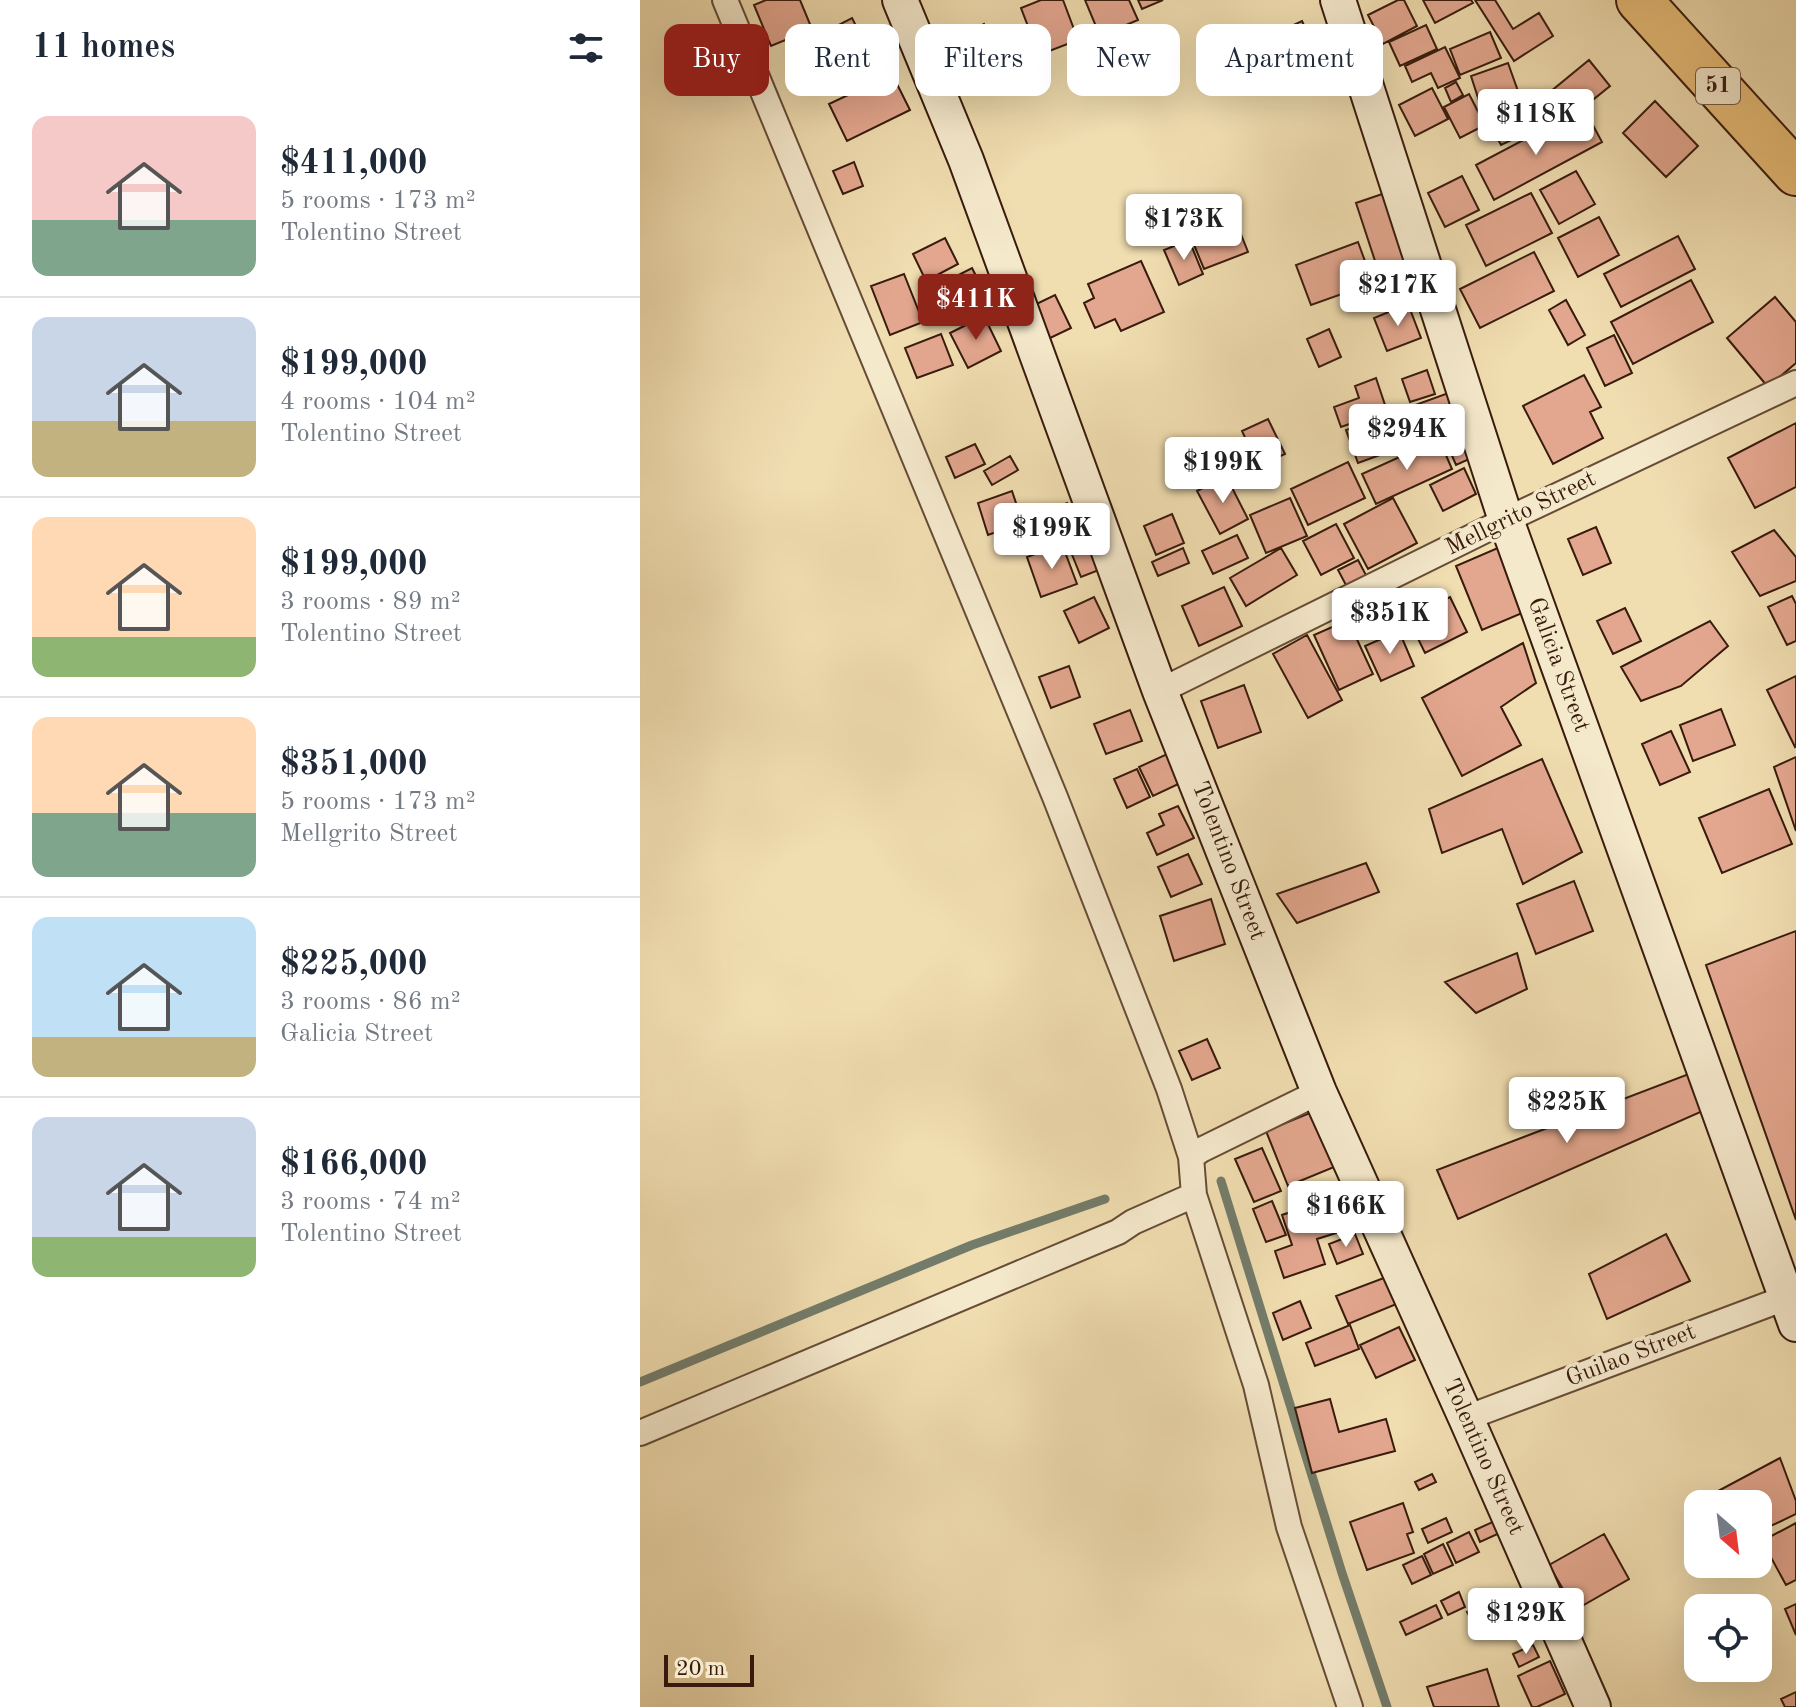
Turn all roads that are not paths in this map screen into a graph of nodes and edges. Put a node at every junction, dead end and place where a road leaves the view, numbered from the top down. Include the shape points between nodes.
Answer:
1 (725, 0) edge
2 (900, 0) edge
3 (1338, 0) edge
4 (1639, 0) edge
5 (1796, 173) edge
6 (1796, 383) edge
7 (1506, 520) junction
8 (1160, 691) junction
9 (1319, 1092) junction
10 (1191, 1157) junction
11 (1194, 1195) junction
12 (1793, 1305) edge
13 (1466, 1418) junction
14 (640, 1433) edge
15 (1350, 1707) edge
16 (1593, 1707) edge

1 - 10 street via 1055,797
2 - 8 street, Tolentino Street via 966,160
3 - 7 street, Galicia Street
4 - 5 highway, 51
6 - 7 street, Mellgrito Street
7 - 8 street, Mellgrito Street
7 - 12 street, Galicia Street
8 - 9 street, Tolentino Street
9 - 10 street
9 - 13 street, Tolentino Street
10 - 11 street
11 - 14 street
11 - 15 street via 1256,1385 1289,1527
12 - 13 street, Guilao Street
13 - 16 street, Tolentino Street

